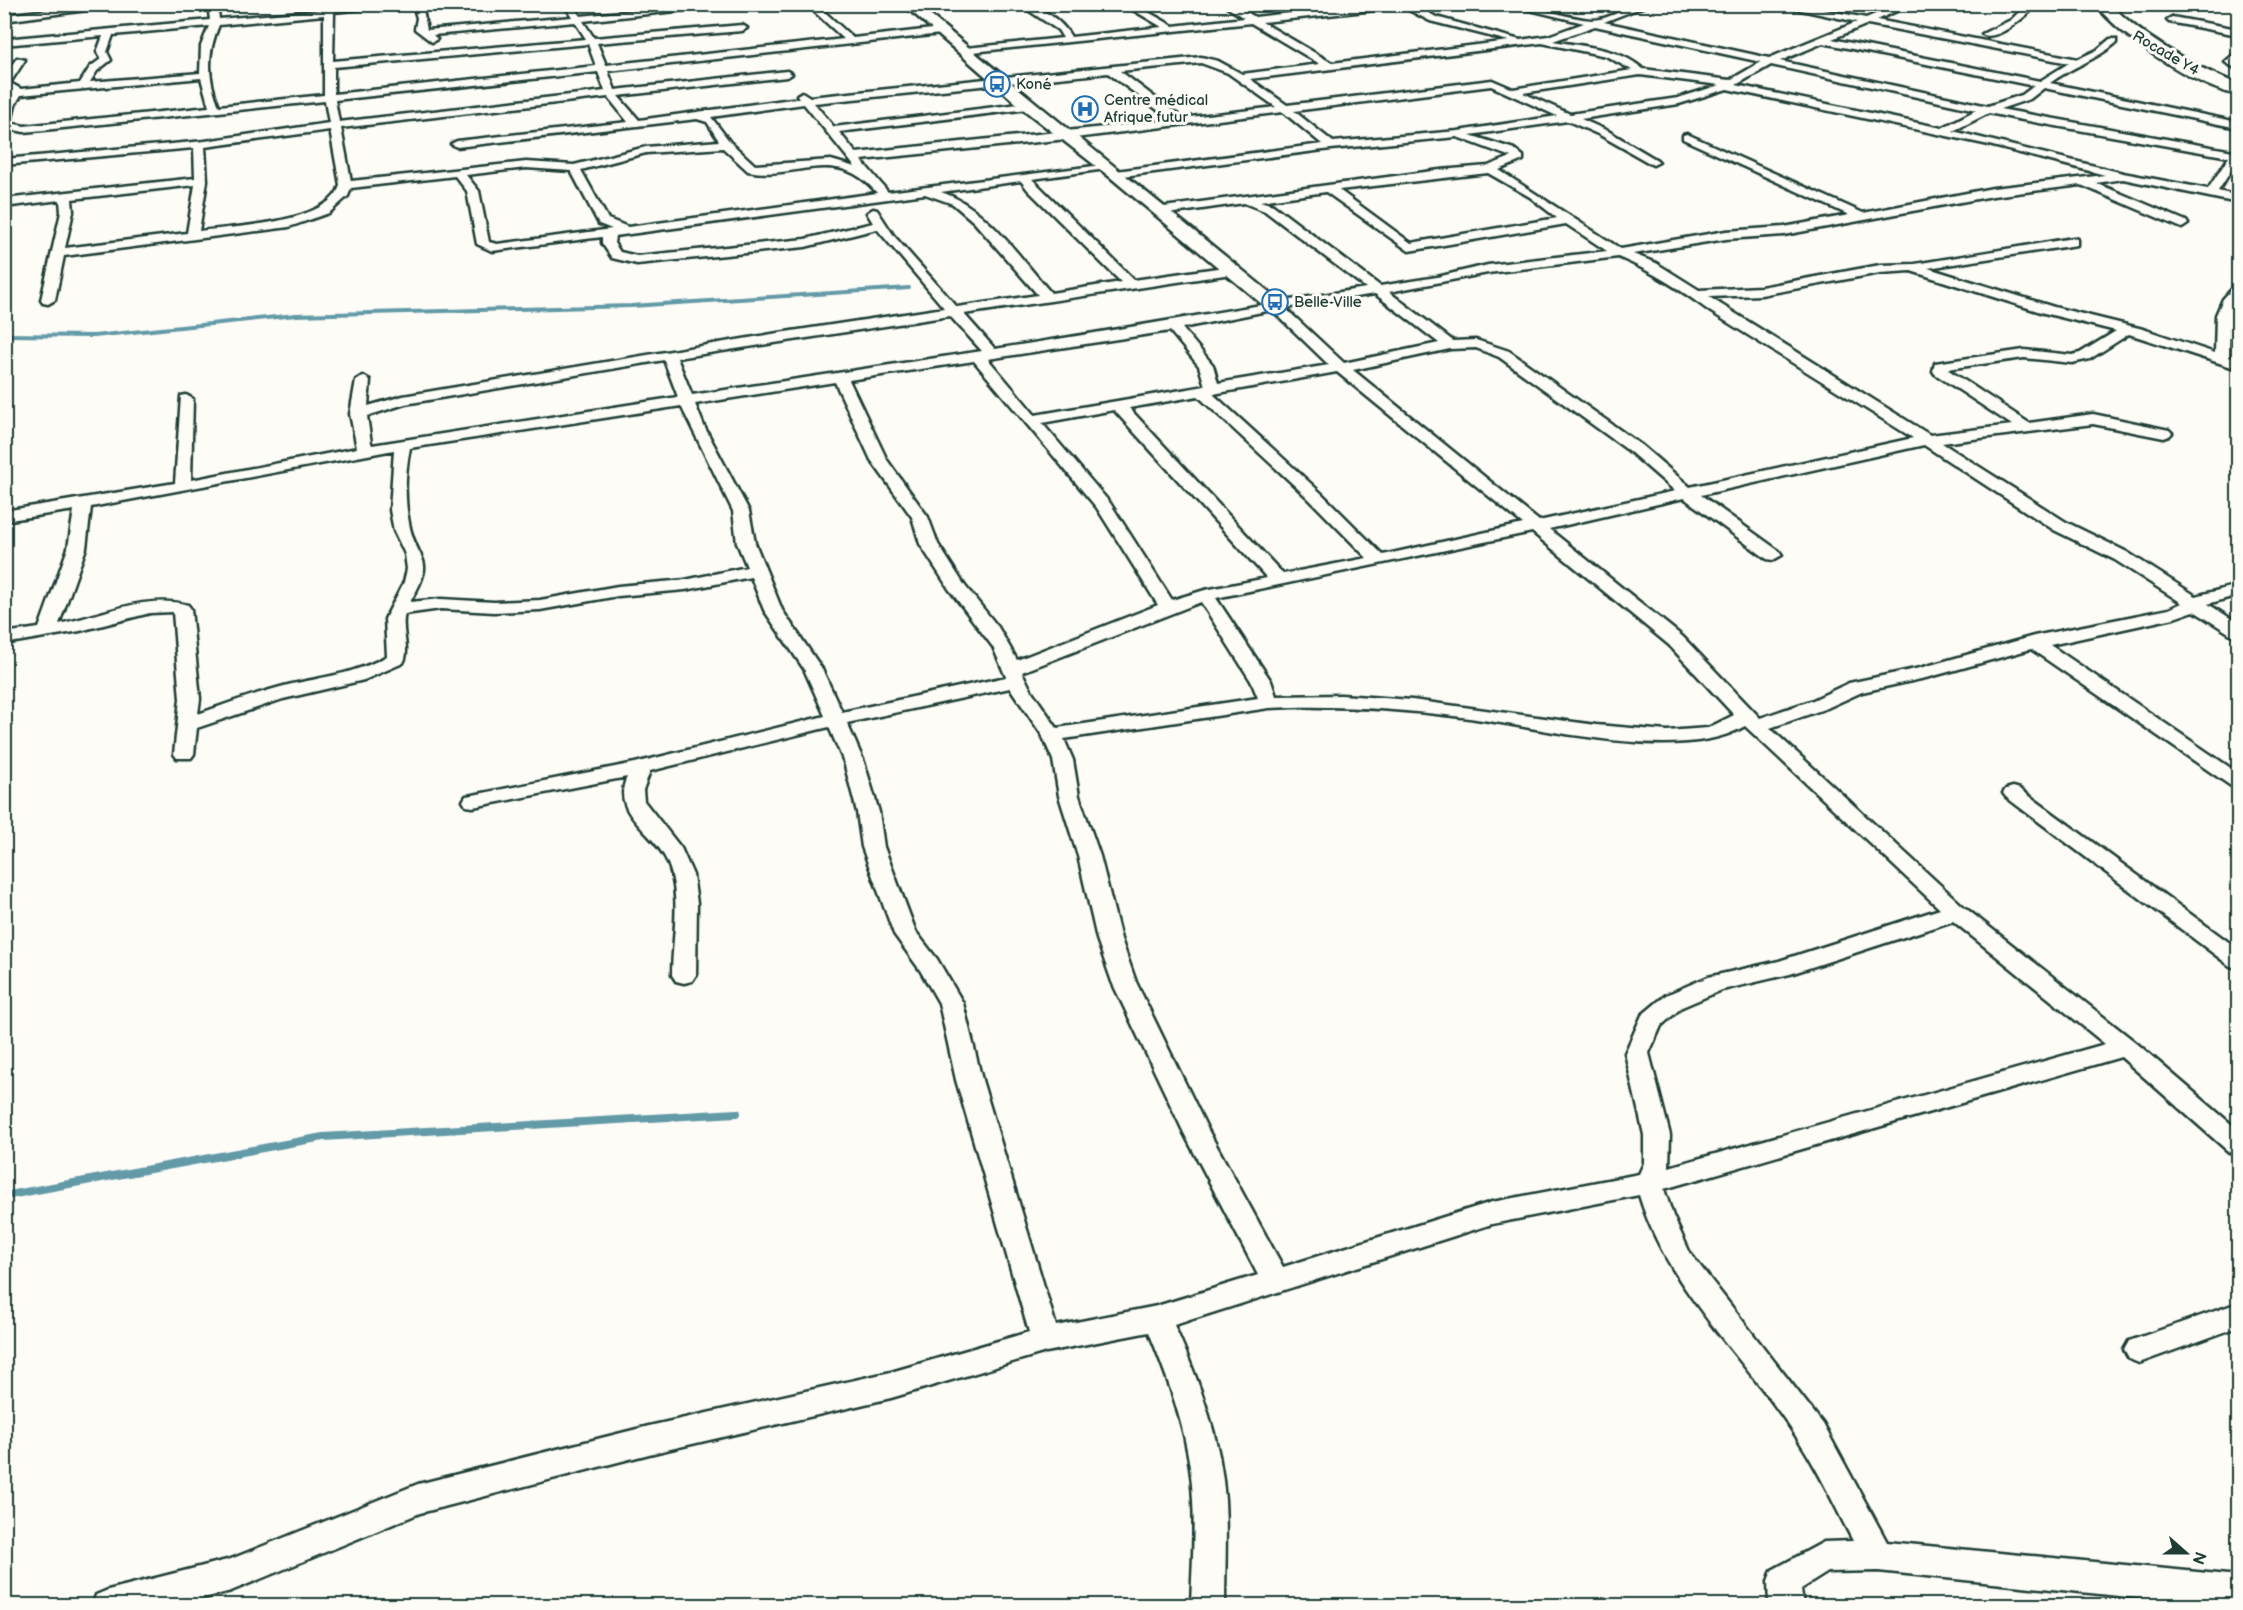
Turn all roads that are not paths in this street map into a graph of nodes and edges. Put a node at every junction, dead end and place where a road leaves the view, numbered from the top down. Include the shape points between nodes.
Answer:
1 (128, 4) edge
2 (212, 4) edge
3 (401, 4) edge
4 (417, 4) edge
5 (568, 4) edge
6 (810, 4) edge
7 (963, 4) edge
8 (1023, 4) edge
9 (1127, 4) edge
10 (1226, 4) edge
11 (1404, 4) edge
12 (1509, 4) edge
13 (1646, 4) edge
14 (1777, 4) edge
15 (1908, 4) edge
16 (2033, 4) edge
17 (2102, 4) edge
18 (2213, 4) edge
19 (2218, 4) edge
20 (107, 5) edge
21 (912, 7) edge
22 (652, 8) edge
23 (329, 9) edge
24 (4, 18) edge
25 (575, 18) junction
26 (2172, 20) dead end
27 (1868, 21) junction
28 (1252, 22) junction
29 (741, 23) edge
30 (217, 24) junction
31 (1591, 25) junction
32 (2213, 28) junction
33 (941, 30) junction
34 (1174, 30) junction
35 (2163, 30) joint
36 (2238, 32) edge
37 (109, 33) junction
38 (425, 33) junction
39 (1987, 34) dead end
40 (591, 40) junction
41 (1822, 40) junction
42 (850, 41) junction
43 (1069, 41) junction
44 (1538, 41) junction
45 (2113, 41) dead end
46 (4, 42) edge
47 (1524, 43) junction
48 (966, 51) junction
49 (1449, 53) junction
50 (2238, 54) edge
51 (427, 56) junction
52 (21, 60) dead end
53 (1463, 62) dead end
54 (1769, 62) junction
55 (2078, 62) junction
56 (330, 64) junction
57 (1330, 66) junction
58 (2238, 67) edge
59 (601, 68) junction
60 (1110, 69) junction
61 (1640, 72) junction
62 (206, 75) junction
63 (2238, 75) edge
64 (1239, 77) junction
65 (791, 81) junction
66 (999, 81) junction
67 (4, 84) edge
68 (1730, 84) junction
69 (2040, 84) junction
70 (83, 86) junction
71 (2238, 90) edge
72 (18, 91) junction
73 (1510, 92) junction
74 (4, 93) edge
75 (612, 95) junction
76 (330, 96) junction
77 (810, 102) junction
78 (1028, 106) junction
79 (214, 107) junction
80 (1286, 107) junction
81 (1989, 109) junction
82 (696, 115) junction
83 (1569, 118) junction
84 (1179, 121) junction
85 (636, 124) junction
86 (2238, 125) edge
87 (334, 126) junction
88 (832, 130) junction
89 (1943, 132) junction
90 (1458, 134) junction
91 (1067, 136) junction
92 (1687, 137) dead end
93 (457, 144) dead end
94 (726, 144) junction
95 (199, 145) junction
96 (1331, 146) junction
97 (2237, 154) edge
98 (853, 157) junction
99 (4, 162) edge
100 (1653, 162) dead end
101 (574, 168) junction
102 (1111, 170) junction
103 (1490, 170) junction
104 (865, 173) junction
105 (459, 174) junction
106 (1023, 176) junction
107 (2123, 176) junction
108 (201, 181) junction
109 (2085, 183) junction
110 (346, 185) junction
111 (1328, 188) junction
112 (924, 190) junction
113 (2211, 193) junction
114 (884, 194) junction
115 (66, 197) junction
116 (866, 197) junction
117 (1245, 200) junction
118 (2238, 200) edge
119 (4, 203) edge
120 (1160, 211) junction
121 (1861, 216) junction
122 (1568, 220) junction
123 (2182, 224) dead end
124 (879, 225) junction
125 (627, 230) junction
126 (609, 234) junction
127 (192, 237) junction
128 (2073, 242) dead end
129 (59, 253) junction
130 (1619, 253) junction
131 (1912, 267) junction
132 (1231, 270) junction
133 (1132, 286) junction
134 (1377, 291) junction
135 (2238, 291) edge
136 (1696, 294) junction
137 (1047, 296) junction
138 (48, 300) dead end
139 (1275, 306) junction
140 (957, 312) junction
141 (1173, 326) junction
142 (2126, 330) junction
143 (1450, 345) junction
144 (984, 354) junction
145 (669, 356) junction
146 (2221, 360) junction
147 (2238, 365) edge
148 (1341, 368) junction
149 (840, 377) junction
150 (363, 380) dead end
151 (1207, 391) junction
152 (186, 399) dead end
153 (687, 402) junction
154 (1117, 404) junction
155 (358, 414) junction
156 (1032, 420) junction
157 (2027, 428) junction
158 (2164, 433) dead end
159 (1927, 440) junction
160 (404, 444) junction
161 (366, 452) junction
162 (183, 486) junction
163 (1686, 492) junction
164 (83, 503) junction
165 (4, 516) edge
166 (1537, 526) junction
167 (1773, 555) dead end
168 (1379, 561) junction
169 (756, 571) junction
170 (1278, 579) junction
171 (2238, 590) edge
172 (1205, 595) junction
173 (2195, 604) junction
174 (1168, 607) junction
175 (399, 609) junction
176 (2238, 631) edge
177 (47, 632) junction
178 (4, 639) edge
179 (2034, 642) junction
180 (1014, 675) junction
181 (1269, 702) junction
182 (836, 719) junction
183 (1751, 721) junction
184 (187, 725) junction
185 (1052, 735) junction
186 (184, 754) dead end
187 (642, 767) junction
188 (2238, 782) edge
189 (2013, 793) dead end
190 (473, 801) dead end
191 (1956, 912) junction
192 (2238, 960) edge
193 (684, 975) dead end
194 (2125, 1047) junction
195 (2238, 1145) edge
196 (1649, 1183) junction
197 (1275, 1280) junction
198 (2238, 1315) edge
199 (1157, 1318) junction
200 (1046, 1340) junction
201 (2139, 1350) dead end
202 (1878, 1556) junction
203 (2238, 1592) edge
204 (108, 1605) edge
205 (1208, 1605) edge
206 (1786, 1605) edge

1 - 20 street
2 - 30 street
3 - 23 street
4 - 38 street via 422,18 418,27
5 - 25 street
6 - 42 street
7 - 21 street
8 - 43 street via 1062,28
9 - 34 street
10 - 28 street
11 - 28 street
11 - 47 street via 1433,19
12 - 31 street
13 - 31 street
14 - 27 street
15 - 27 street
16 - 39 street via 2014,22
17 - 71 highway, Rocade Y4 via 2125,29 2169,57
18 - 19 street
20 - 24 street
21 - 33 street
22 - 25 street
22 - 29 street
23 - 30 street
23 - 56 street
25 - 38 street
25 - 40 street
26 - 32 street
27 - 41 street
27 - 55 street
28 - 34 street
28 - 57 street via 1289,39
29 - 40 street
29 - 42 street
29 - 59 street
29 - 65 street via 781,64
30 - 37 street
30 - 62 street via 207,45
31 - 44 street
31 - 54 street
32 - 35 street
32 - 36 street
33 - 42 street
33 - 48 street
34 - 43 street
35 - 63 highway, Rocade Y4 via 2199,57
37 - 46 street
37 - 70 street via 102,52 106,60 91,70
38 - 51 street via 432,38 432,51
40 - 51 street
40 - 59 street
41 - 54 street
41 - 69 street
43 - 48 street
44 - 47 street
44 - 61 street via 1612,57 1634,65
45 - 55 street
47 - 49 street
48 - 66 street
49 - 53 street
49 - 57 street
50 - 58 street via 2230,62
51 - 56 street
52 - 67 street
54 - 68 street
54 - 81 street
55 - 69 street
56 - 76 street
57 - 64 street
59 - 75 street
59 - 76 street
60 - 64 street via 1201,60 1212,61
60 - 66 street
60 - 84 street
61 - 68 street
61 - 73 street
62 - 70 street
62 - 79 street via 206,89
64 - 80 street
65 - 75 street
65 - 77 street
66 - 77 street
66 - 78 street
67 - 72 street
68 - 83 street via 1679,101
68 - 89 street
69 - 81 street via 2026,98
69 - 86 street
70 - 72 street
72 - 74 street
72 - 79 street via 6,123 13,129
73 - 80 street via 1492,83
73 - 83 street
75 - 85 street
75 - 87 street
76 - 79 street
76 - 87 street
77 - 82 street
77 - 88 street
78 - 88 street
78 - 91 street
80 - 84 street
80 - 96 street
81 - 89 street
81 - 97 street via 2093,131
82 - 85 street
82 - 94 street via 711,120
83 - 90 street
83 - 100 street via 1620,141
84 - 91 street
85 - 93 street
87 - 95 street
87 - 110 street
88 - 98 street
89 - 107 street
90 - 96 street
90 - 103 street via 1519,158
91 - 98 street
91 - 102 street
92 - 121 street
94 - 101 street via 646,150
94 - 104 street via 755,170 831,163
95 - 99 street
95 - 108 street
96 - 102 street
97 - 113 street
98 - 104 street
101 - 105 street via 526,165
101 - 125 street via 603,221
102 - 106 street
102 - 120 street
103 - 111 street
103 - 122 street
104 - 114 street
105 - 110 street
105 - 126 street via 473,191 485,247
106 - 112 street
106 - 133 street
107 - 109 street
107 - 113 street
108 - 115 street
108 - 127 street
109 - 121 street via 1994,192
109 - 123 street
110 - 127 street via 344,194 334,204 312,217
111 - 117 street
111 - 122 street via 1409,247
112 - 114 street
112 - 137 street via 957,201 971,213
113 - 118 street
114 - 116 street
115 - 119 street
115 - 129 street
116 - 124 street
116 - 125 street
117 - 120 street
117 - 134 street via 1269,208
120 - 132 street
121 - 130 street via 1784,231 1726,235
122 - 130 street
124 - 126 street via 805,243 637,260 616,255 608,243
124 - 140 street
125 - 126 street
127 - 129 street
128 - 131 street
129 - 138 street
130 - 134 street via 1488,269
130 - 136 street via 1666,274
131 - 136 street via 1880,269 1761,291
131 - 142 street
132 - 133 street
132 - 139 street
133 - 137 street
134 - 139 street
134 - 143 street
135 - 146 street via 2221,319
136 - 159 street
137 - 140 street
139 - 141 street
139 - 148 street
140 - 144 street
140 - 145 street
141 - 144 street
141 - 151 street via 1206,365
142 - 146 street
142 - 157 street via 2085,356 2072,359 2024,354 1940,366 1940,371
143 - 148 street
143 - 163 street via 1476,344 1504,354 1635,448
144 - 149 street
144 - 156 street
145 - 153 street
145 - 155 street via 403,399
146 - 147 street
148 - 151 street
148 - 166 street
149 - 153 street
149 - 180 street via 879,460 920,517 929,544 989,627
150 - 155 street
151 - 154 street
151 - 168 street
152 - 162 street
153 - 160 street
153 - 169 street via 714,464 741,511
154 - 156 street
154 - 170 street
155 - 161 street
156 - 174 street via 1104,506
157 - 158 street via 2093,419
157 - 159 street
159 - 163 street
159 - 173 street via 2060,526 2121,556
160 - 161 street
160 - 175 street via 398,469 402,531 417,570
161 - 162 street
162 - 164 street
163 - 166 street
163 - 167 street
164 - 165 street
164 - 177 street via 77,548
166 - 168 street
166 - 183 street via 1676,642
168 - 170 street
169 - 175 street via 540,605 441,604
169 - 182 street via 773,610 813,669
170 - 172 street
171 - 173 street
172 - 174 street
172 - 181 street via 1261,681
173 - 176 street
173 - 179 street via 2174,614
174 - 180 street
175 - 184 street via 392,627 398,647 396,659 380,669 289,691
177 - 178 street
177 - 184 street via 134,611 168,606 182,609 190,699
179 - 183 street via 1856,687 1820,704
179 - 188 street
180 - 182 street
180 - 185 street
181 - 183 street via 1372,702 1602,733 1669,737 1712,734
181 - 185 street
182 - 187 street
182 - 200 street via 854,762 873,847 905,934 951,1003 969,1080
183 - 191 street
184 - 186 street
185 - 197 street via 1063,760 1069,796 1124,982 1197,1133
187 - 190 street
187 - 193 street via 632,791 633,803 677,859 683,878 687,919 682,948
189 - 192 street
191 - 194 street
191 - 196 street via 1782,968 1716,983 1674,1001 1651,1021 1637,1053 1657,1135 1657,1163
194 - 195 street
194 - 196 street
196 - 197 street via 1492,1213
196 - 202 street via 1659,1216 1680,1260 1812,1434
197 - 199 street
198 - 201 street
199 - 200 street
199 - 205 street via 1183,1378 1200,1435 1209,1499
200 - 204 street via 891,1385 649,1440 418,1499 231,1575
202 - 203 street
202 - 206 street via 1824,1557 1784,1581

